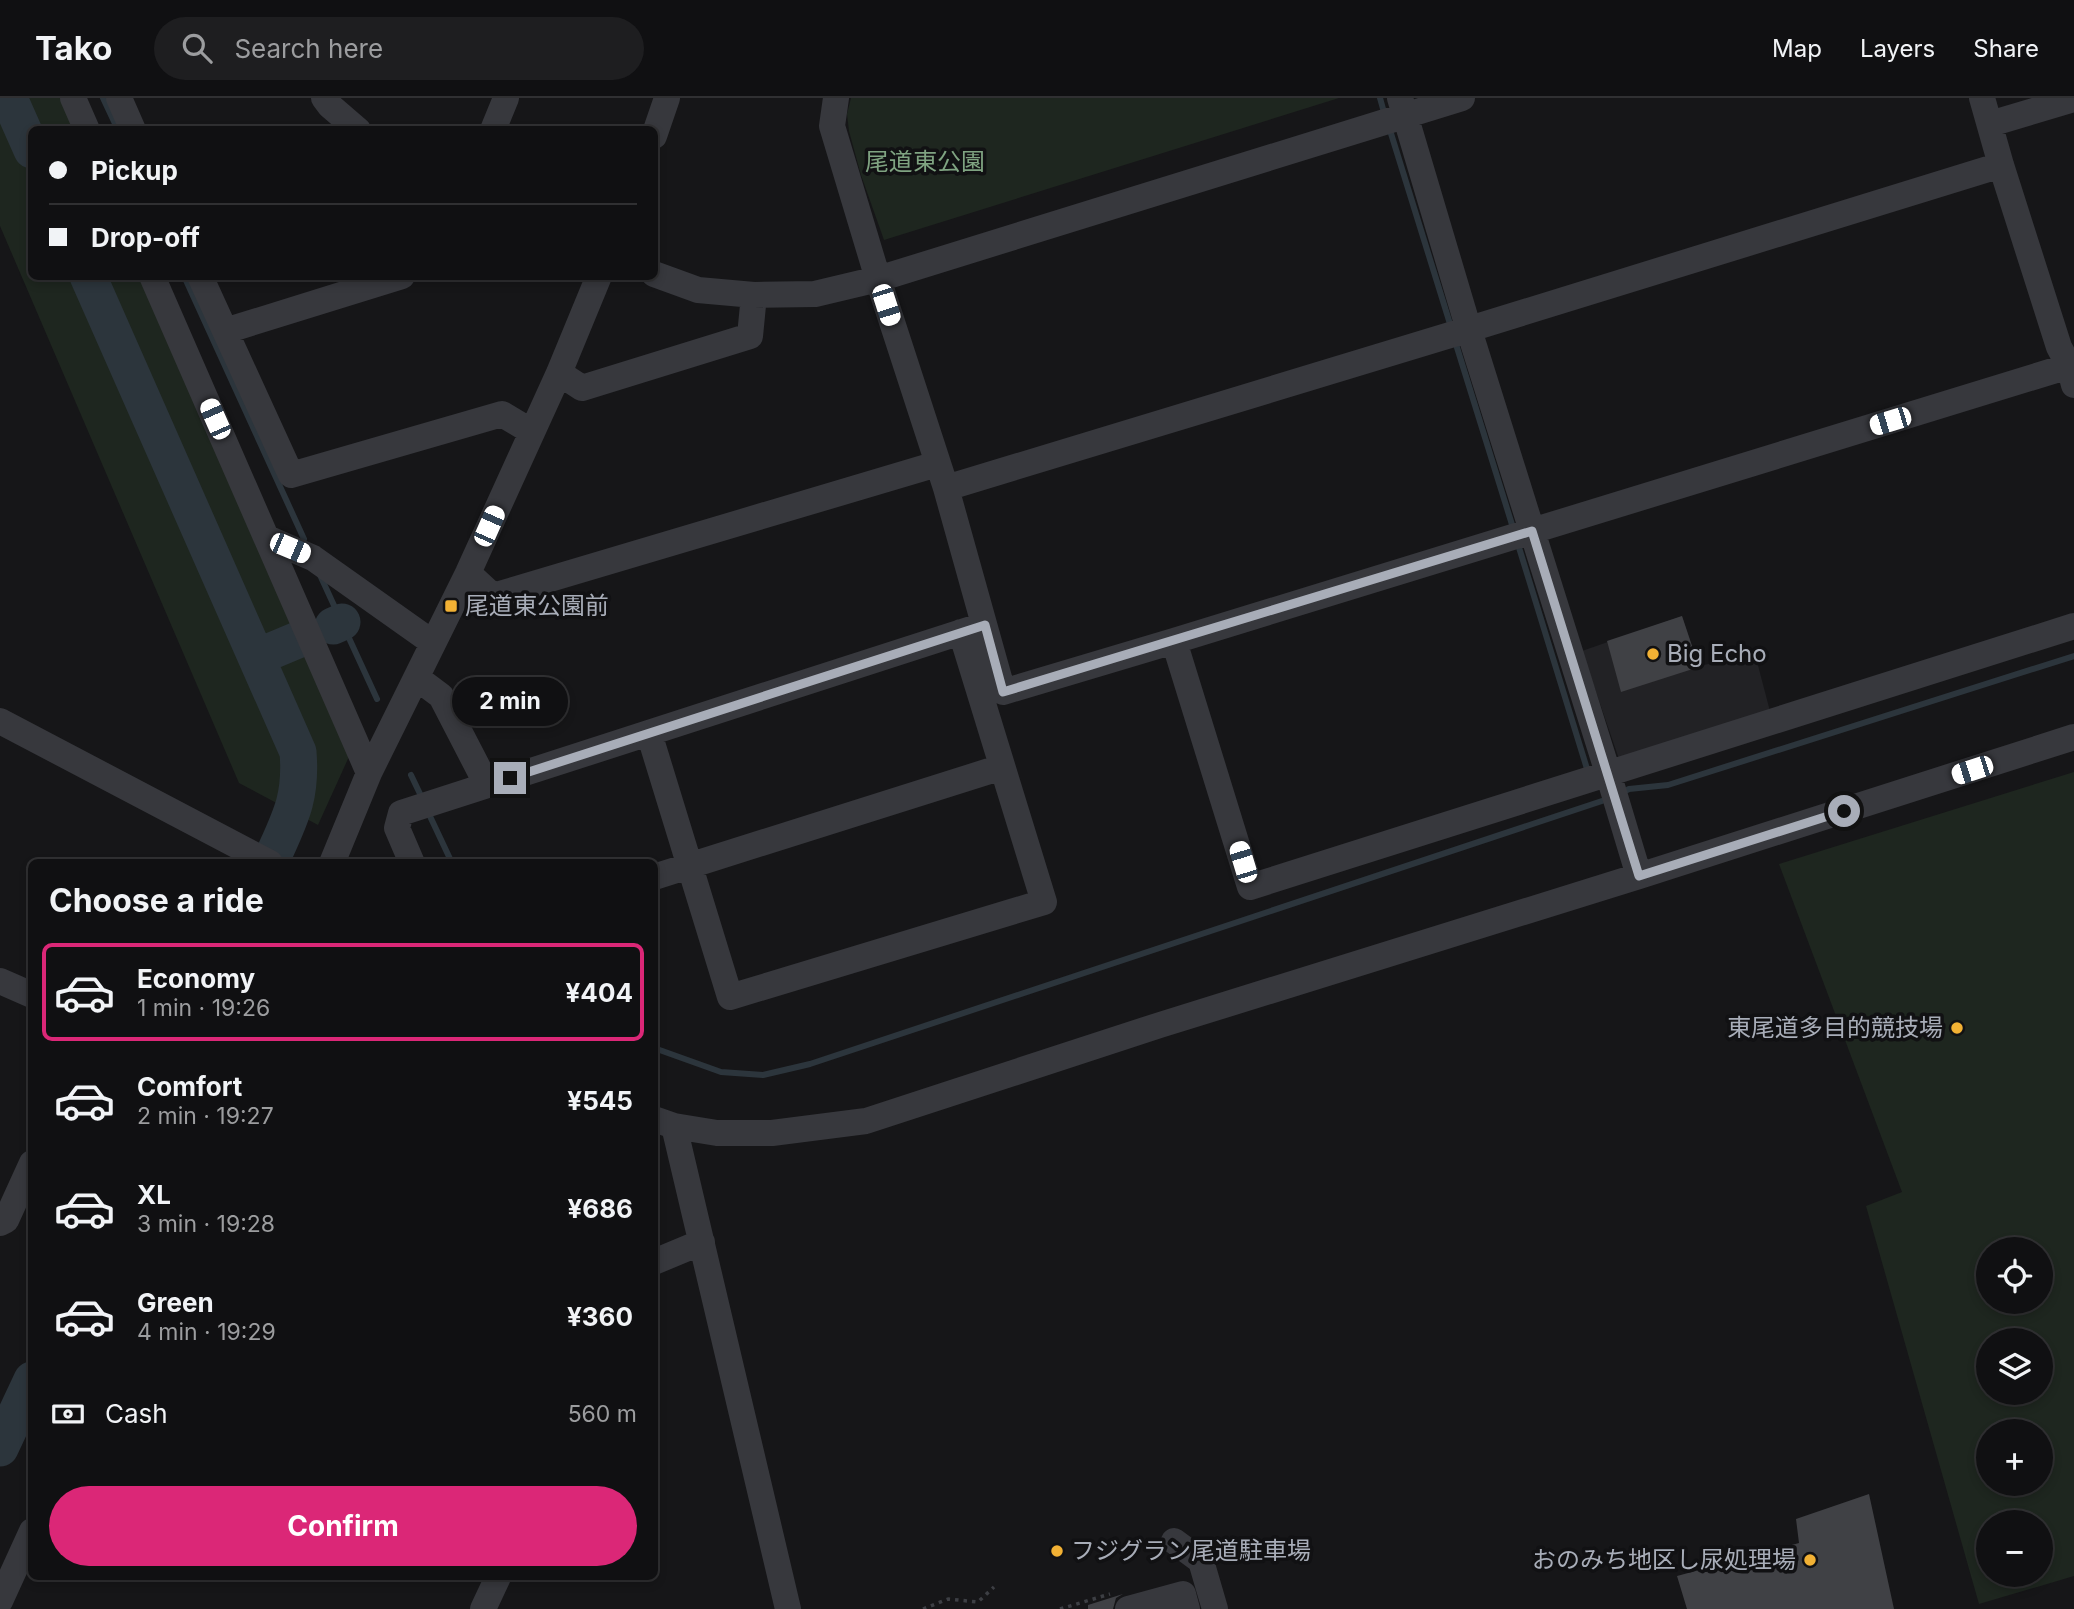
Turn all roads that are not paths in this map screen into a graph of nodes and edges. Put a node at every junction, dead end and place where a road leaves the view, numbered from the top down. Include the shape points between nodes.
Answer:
1 (73, 98) edge
2 (119, 98) edge
3 (324, 98) edge
4 (506, 98) edge
5 (667, 98) edge
6 (836, 98) edge
7 (1462, 98) edge
8 (1982, 98) edge
9 (2074, 99) edge
10 (1394, 114) edge
11 (1990, 124) junction
12 (85, 126) edge
13 (131, 126) edge
14 (353, 126) edge
15 (495, 126) edge
16 (657, 126) edge
17 (2001, 165) junction
18 (658, 275) edge
19 (878, 279) junction
20 (154, 280) edge
21 (202, 280) edge
22 (389, 280) edge
23 (597, 280) edge
24 (754, 295) junction
25 (225, 331) junction
26 (1457, 333) junction
27 (559, 373) junction
28 (2071, 376) edge
29 (532, 432) junction
30 (941, 476) junction
31 (1521, 535) junction
32 (267, 538) junction
33 (468, 573) junction
34 (2074, 626) edge
35 (973, 629) junction
36 (1174, 641) junction
37 (433, 643) junction
38 (417, 678) junction
39 (0, 720) edge
40 (649, 733) junction
41 (2074, 737) edge
42 (1002, 767) junction
43 (369, 774) junction
44 (487, 785) junction
45 (1604, 785) junction
46 (262, 859) edge
47 (334, 859) edge
48 (410, 859) edge
49 (690, 866) junction
50 (658, 876) edge
51 (1639, 876) junction
52 (0, 981) edge
53 (28, 993) edge
54 (664, 1122) edge
55 (28, 1172) edge
56 (0, 1223) edge
57 (702, 1242) junction
58 (658, 1260) edge
59 (28, 1540) edge
60 (1174, 1541) dead end
61 (497, 1580) edge
62 (0, 1601) edge
63 (483, 1609) edge
64 (788, 1609) edge
65 (1128, 1609) edge
66 (1187, 1609) edge
67 (1215, 1609) edge

1 - 12 street
2 - 13 street
3 - 14 street
4 - 15 street
5 - 16 street
6 - 19 street via 832,126
7 - 10 street
8 - 11 street
9 - 11 street
10 - 19 street
10 - 26 street
11 - 17 street
17 - 26 street
17 - 28 street
18 - 24 street via 698,290
19 - 24 street via 815,294
19 - 30 street
20 - 32 street
21 - 25 street
22 - 25 street
23 - 27 street
24 - 27 street via 750,336 582,388
25 - 29 street via 291,475 502,414
26 - 30 street
26 - 31 street
27 - 29 street
28 - 31 street
29 - 33 street
30 - 33 street via 493,596
30 - 35 street
31 - 36 street
31 - 45 street
32 - 37 street via 313,558
32 - 43 street
33 - 37 street
34 - 45 street
35 - 36 street via 1003,692
35 - 40 street
35 - 42 street
36 - 45 street via 1251,887
37 - 38 street
38 - 43 street
38 - 44 street via 441,696
39 - 46 street
40 - 44 street
40 - 49 street
41 - 51 street
42 - 49 street
42 - 49 street via 1044,902 730,997
43 - 47 street
44 - 48 street via 401,813 397,828
45 - 51 street
49 - 50 street
51 - 54 street via 866,1121 772,1133 717,1133
52 - 53 street
54 - 57 street
55 - 56 street via 6,1220
57 - 58 street
57 - 64 street
59 - 62 street
60 - 67 street via 1201,1561
61 - 63 street
65 - 66 street via 1183,1594

